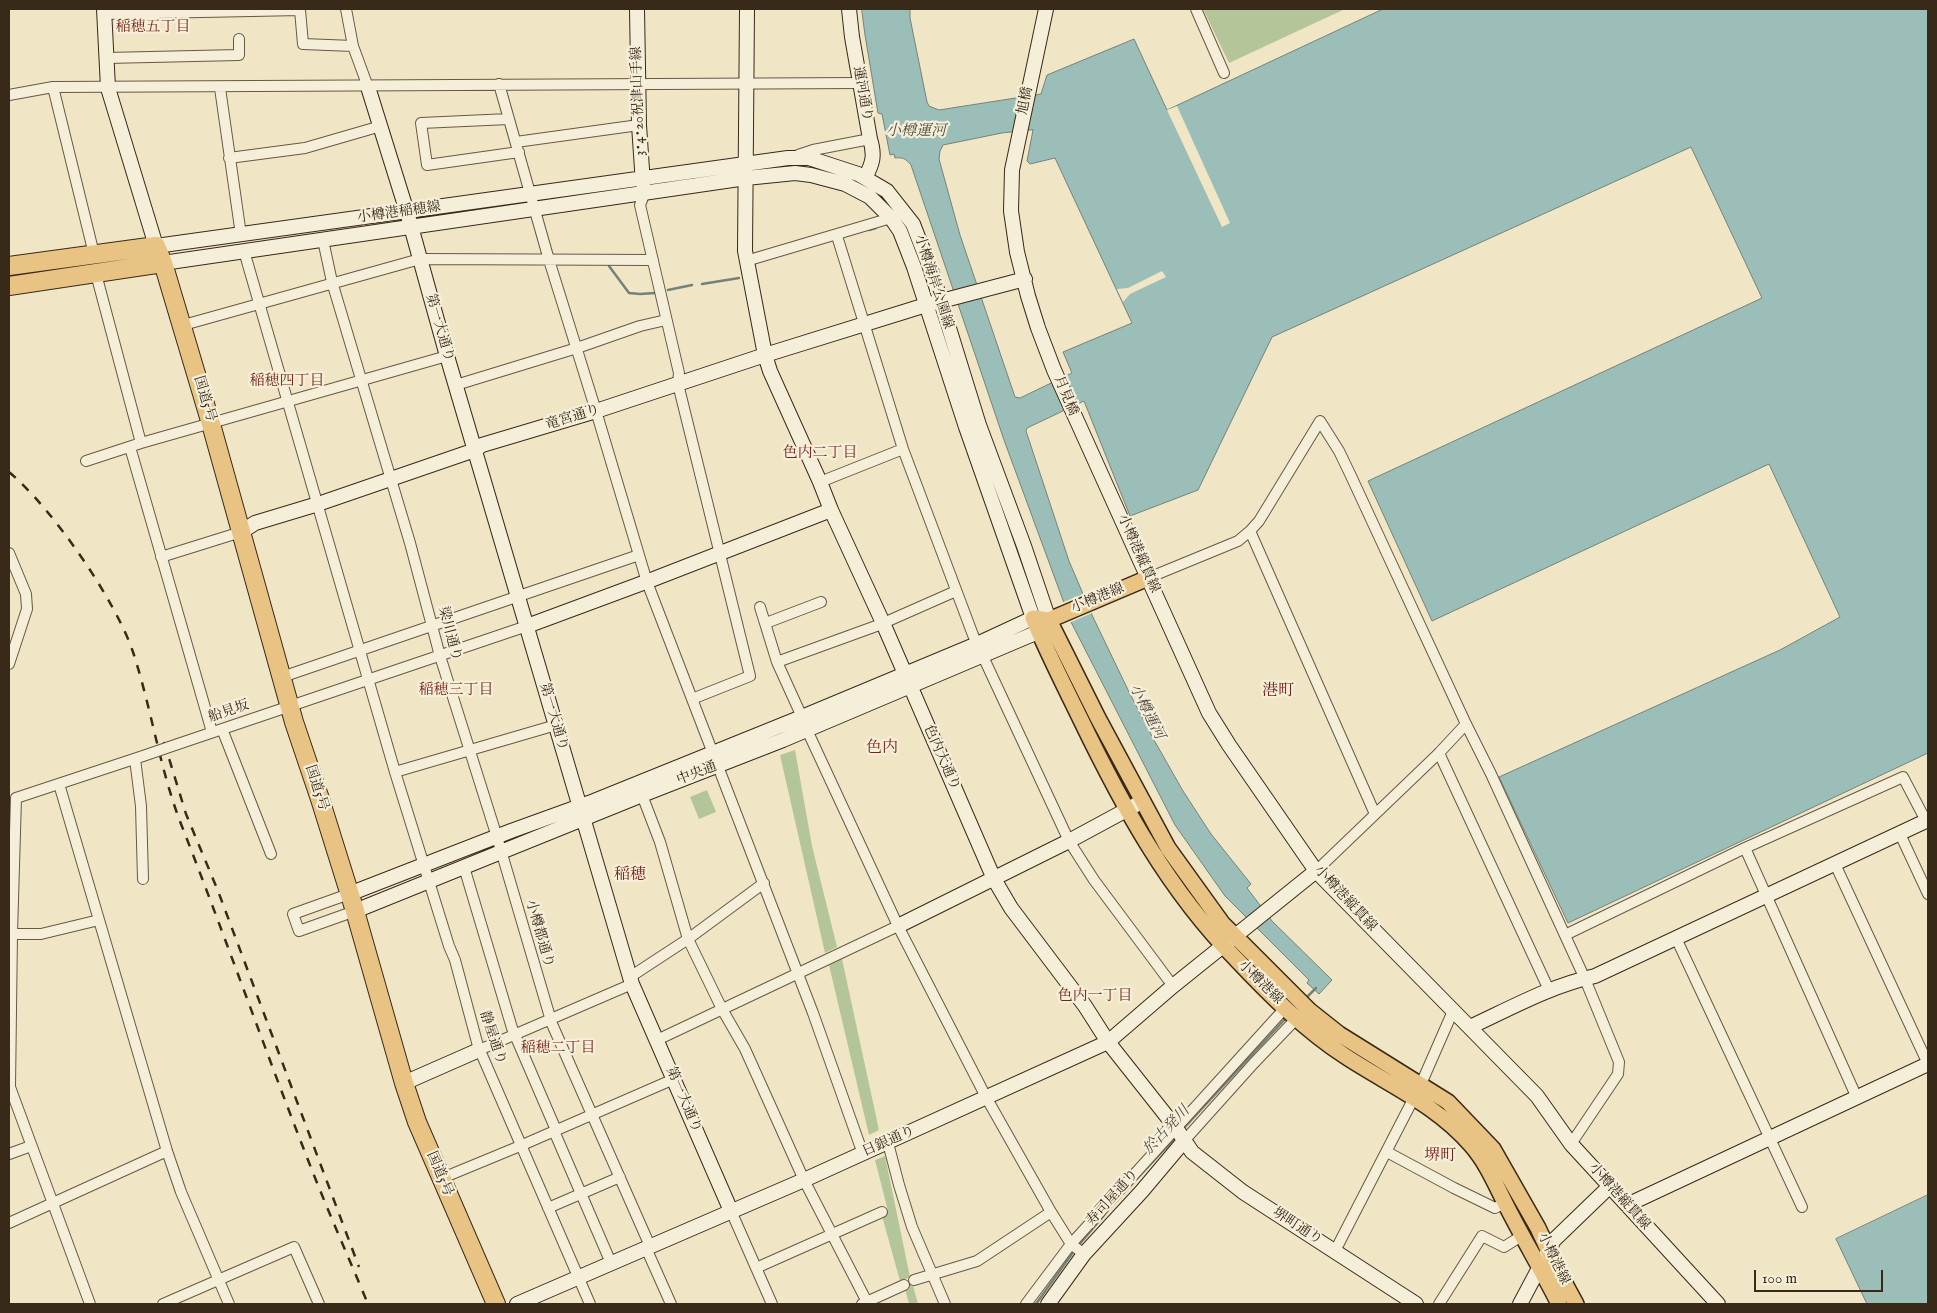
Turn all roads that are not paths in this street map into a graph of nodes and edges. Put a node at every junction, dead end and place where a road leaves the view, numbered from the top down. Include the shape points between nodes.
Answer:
1 (346, 9) edge
2 (637, 9) edge
3 (747, 9) edge
4 (849, 9) edge
5 (1046, 9) edge
6 (1196, 9) edge
7 (104, 11) edge
8 (239, 39) dead end
9 (353, 46) junction
10 (106, 58) junction
11 (1224, 73) dead end
12 (639, 83) junction
13 (745, 83) junction
14 (860, 83) junction
15 (499, 84) junction
16 (53, 87) junction
17 (368, 87) junction
18 (108, 88) junction
19 (220, 88) junction
20 (9, 95) edge
21 (509, 119) junction
22 (639, 125) junction
23 (381, 126) junction
24 (870, 139) junction
25 (517, 147) junction
26 (230, 158) junction
27 (788, 158) junction
28 (746, 171) junction
29 (642, 177) junction
30 (865, 178) junction
31 (645, 192) junction
32 (530, 194) junction
33 (535, 210) junction
34 (407, 212) junction
35 (891, 218) junction
36 (410, 226) junction
37 (242, 235) junction
38 (837, 236) junction
39 (323, 240) junction
40 (156, 246) junction
41 (244, 250) junction
42 (94, 254) junction
43 (420, 259) junction
44 (548, 260) junction
45 (653, 260) junction
46 (746, 261) junction
47 (162, 263) junction
48 (9, 266) edge
49 (96, 274) junction
50 (1025, 279) junction
51 (332, 282) junction
52 (9, 286) edge
53 (933, 303) junction
54 (260, 305) junction
55 (666, 320) junction
56 (864, 324) junction
57 (180, 326) junction
58 (577, 348) junction
59 (765, 355) junction
60 (447, 356) junction
61 (363, 380) junction
62 (678, 384) junction
63 (456, 385) junction
64 (288, 402) junction
65 (596, 411) junction
66 (1076, 422) joint
67 (211, 424) junction
68 (141, 443) junction
69 (130, 447) junction
70 (903, 449) junction
71 (475, 450) junction
72 (86, 461) dead end
73 (392, 479) junction
74 (820, 482) junction
75 (318, 504) junction
76 (831, 510) junction
77 (1250, 531) junction
78 (242, 532) junction
79 (9, 553) edge
80 (719, 553) junction
81 (639, 555) junction
82 (161, 556) junction
83 (1148, 578) junction
84 (647, 582) junction
85 (956, 591) junction
86 (518, 597) junction
87 (821, 602) dead end
88 (760, 607) dead end
89 (1048, 620) junction
90 (766, 623) junction
91 (883, 623) junction
92 (1036, 625) junction
93 (432, 626) junction
94 (527, 626) junction
95 (980, 649) junction
96 (360, 651) junction
97 (440, 656) junction
98 (777, 662) junction
99 (9, 664) edge
100 (282, 677) junction
101 (368, 678) junction
102 (908, 680) junction
103 (692, 699) junction
104 (289, 705) junction
105 (805, 724) junction
106 (1466, 724) junction
107 (556, 725) junction
108 (217, 730) junction
109 (469, 749) junction
110 (1438, 752) junction
111 (139, 758) junction
112 (715, 759) junction
113 (395, 772) junction
114 (59, 784) junction
115 (642, 795) junction
116 (17, 797) edge
117 (1143, 801) junction
118 (1126, 810) junction
119 (581, 812) junction
120 (1375, 814) junction
121 (1927, 821) edge
122 (1900, 834) junction
123 (497, 837) junction
124 (1070, 841) junction
125 (1745, 848) junction
126 (501, 852) junction
127 (271, 854) dead end
128 (1835, 864) junction
129 (426, 865) junction
130 (464, 867) junction
131 (1316, 871) junction
132 (143, 879) dead end
133 (994, 879) junction
134 (430, 880) junction
135 (764, 884) junction
136 (349, 894) junction
137 (1928, 894) edge
138 (1766, 896) junction
139 (354, 910) junction
140 (99, 920) junction
141 (898, 926) junction
142 (12, 934) junction
143 (1564, 936) junction
144 (1676, 938) junction
145 (688, 939) junction
146 (1230, 942) junction
147 (798, 973) junction
148 (1585, 978) junction
149 (631, 980) junction
150 (1173, 986) junction
151 (1549, 990) junction
152 (1290, 1001) junction
153 (722, 1009) junction
154 (1453, 1011) junction
155 (1304, 1015) junction
156 (551, 1021) junction
157 (1470, 1027) junction
158 (515, 1036) junction
159 (657, 1040) junction
160 (1108, 1042) junction
161 (479, 1050) junction
162 (1928, 1064) edge
163 (674, 1079) junction
164 (404, 1083) junction
165 (1418, 1091) junction
166 (986, 1097) junction
167 (1857, 1098) junction
168 (593, 1115) junction
169 (555, 1131) junction
170 (1180, 1135) junction
171 (1770, 1138) junction
172 (888, 1143) junction
173 (1571, 1144) junction
174 (31, 1146) junction
175 (520, 1146) junction
176 (167, 1151) junction
177 (1387, 1152) junction
178 (9, 1154) edge
179 (863, 1154) junction
180 (620, 1177) junction
181 (440, 1179) junction
182 (804, 1180) junction
183 (1609, 1187) junction
184 (581, 1194) junction
185 (53, 1202) junction
186 (1505, 1203) junction
187 (1626, 1205) junction
188 (1802, 1207) dead end
189 (548, 1208) junction
190 (731, 1210) junction
191 (882, 1212) dead end
192 (1052, 1212) junction
193 (9, 1223) edge
194 (831, 1234) junction
195 (1523, 1235) junction
196 (1071, 1244) junction
197 (648, 1247) junction
198 (1548, 1249) junction
199 (1335, 1251) junction
200 (1084, 1254) junction
201 (611, 1263) junction
202 (1540, 1265) junction
203 (756, 1268) junction
204 (932, 1273) junction
205 (579, 1277) junction
206 (218, 1279) junction
207 (914, 1280) dead end
208 (904, 1284) dead end
209 (864, 1303) edge
210 (90, 1304) edge
211 (163, 1304) edge
212 (229, 1304) edge
213 (319, 1304) edge
214 (496, 1304) edge
215 (517, 1304) edge
216 (590, 1304) edge
217 (671, 1304) edge
218 (772, 1304) edge
219 (945, 1304) edge
220 (1026, 1304) edge
221 (1048, 1304) edge
222 (1416, 1304) edge
223 (1439, 1304) edge
224 (1520, 1304) edge
225 (1559, 1304) edge
226 (1576, 1304) edge
227 (1718, 1304) edge

1 - 9 street
2 - 12 street, 3･4･20祝津山手線
3 - 13 street, 色内大通り
4 - 14 street, 運河通り
5 - 50 street, 旭橋 via 1012,170 1011,211
6 - 11 street
7 - 9 street via 300,10 303,44
7 - 10 street
8 - 10 street via 239,55
9 - 17 street
10 - 18 street
12 - 13 street
12 - 15 street
12 - 22 street, 3･4･20祝津山手線
13 - 14 street
13 - 28 street, 色内大通り
14 - 24 street, 運河通り
15 - 17 street
15 - 21 street
16 - 18 street
16 - 20 street
16 - 42 street
17 - 19 street
17 - 23 street, 第一大通り
18 - 19 street
18 - 40 street
19 - 26 street
21 - 25 street
21 - 25 street via 421,123 427,164
22 - 25 street
22 - 29 street, 3･4･20祝津山手線
23 - 26 street via 305,148
23 - 34 street, 第一大通り
24 - 27 street
24 - 30 street, 運河通り via 874,159
25 - 32 street
26 - 37 street
27 - 28 street, 小樽海岸公園線
27 - 30 street, 小樽海岸公園線 via 810,158
28 - 29 street, 小樽海岸公園線
28 - 31 street, 小樽海岸公園線
28 - 35 street, 小樽海岸公園線 via 811,175 845,184 870,197
28 - 46 street, 色内大通り
29 - 31 street, 3･4･20祝津山手線
29 - 32 street, 小樽港稲穂線
30 - 53 street, 小樽海岸公園線 via 887,191 913,224 932,273
31 - 33 street, 小樽港稲穂線
31 - 45 street via 640,205
32 - 33 street
32 - 34 street, 小樽港稲穂線
33 - 36 street, 小樽港稲穂線
33 - 44 street
34 - 36 street, 第一大通り
34 - 37 street, 小樽港稲穂線
35 - 38 street
35 - 53 street, 小樽海岸公園線
36 - 39 street, 小樽港稲穂線
36 - 43 street, 第一大通り
37 - 40 street, 小樽港稲穂線
38 - 46 street
38 - 56 street
39 - 41 street, 小樽港稲穂線
39 - 51 street, 梁川通り
40 - 42 highway
40 - 47 highway, 国道5号
41 - 47 street, 小樽港稲穂線
41 - 54 street, 静屋通り
42 - 48 highway
43 - 44 street
43 - 51 street
43 - 60 street, 第一大通り
44 - 45 street
44 - 58 street
45 - 55 street
46 - 59 street, 色内大通り
47 - 49 highway
47 - 57 highway, 国道5号
49 - 52 highway
49 - 68 street
50 - 53 street, 竜宮通り
50 - 66 street, 月見橋 via 1038,328
51 - 54 street
51 - 61 street, 梁川通り
53 - 56 street, 竜宮通り
53 - 89 street, 小樽海岸公園線 via 1024,546
53 - 92 street, 小樽海岸公園線 via 966,427
54 - 57 street
54 - 64 street, 静屋通り
55 - 58 street
55 - 62 street via 679,373
56 - 59 street, 竜宮通り
56 - 70 street
57 - 67 highway, 国道5号
58 - 63 street
58 - 65 street
59 - 62 street, 竜宮通り
59 - 74 street, 色内大通り
60 - 61 street
60 - 63 street, 第一大通り
61 - 64 street
61 - 73 street, 梁川通り
62 - 65 street, 竜宮通り
62 - 80 street
63 - 71 street, 第一大通り
64 - 67 street
64 - 75 street, 静屋通り
65 - 71 street, 竜宮通り via 482,445
65 - 81 street
66 - 83 street, 小樽港縦貫線
67 - 68 street
67 - 78 highway, 国道5号
68 - 69 street
69 - 72 street
69 - 82 street
70 - 74 street
70 - 85 street
71 - 73 street, 竜宮通り
71 - 86 street, 第一大通り
73 - 75 street, 竜宮通り
73 - 93 street, 梁川通り
74 - 76 street, 色内大通り
75 - 78 street, 竜宮通り via 256,523
75 - 96 street, 静屋通り
76 - 80 street
76 - 91 street, 色内大通り
77 - 83 street via 1238,540
77 - 106 street via 1320,421 1339,451
77 - 120 street
78 - 82 street
78 - 100 highway, 国道5号
79 - 99 street via 26,594 27,608
80 - 84 street
80 - 103 street via 750,676
81 - 84 street
81 - 86 street
82 - 108 street
83 - 89 main road, 小樽港線
83 - 131 street, 小樽港縦貫線 via 1209,713
84 - 94 street
84 - 103 street
85 - 91 street
85 - 95 street
86 - 93 street
86 - 94 street, 第一大通り
87 - 90 street
88 - 90 street
89 - 92 main road
89 - 117 main road, 小樽港線
90 - 98 street
91 - 98 street
91 - 102 street, 色内大通り
92 - 95 street, 中央通
92 - 118 main road, 小樽港線
93 - 96 street
93 - 97 street, 梁川通り
94 - 97 street, 船見坂
94 - 107 street, 第一大通り
95 - 102 street, 中央通
95 - 124 street
96 - 100 street
96 - 101 street, 静屋通り
97 - 101 street, 船見坂
97 - 109 street, 梁川通り
98 - 105 street
100 - 104 highway, 国道5号
101 - 104 street, 船見坂
101 - 113 street, 静屋通り
102 - 105 street, 中央通
102 - 133 street, 色内大通り
103 - 112 street
104 - 108 street, 船見坂
104 - 136 highway, 国道5号
105 - 112 street, 中央通
105 - 141 street
106 - 110 street
106 - 143 street
107 - 109 street
107 - 119 street, 第一大通り
108 - 111 street, 船見坂, bridge
108 - 127 street
109 - 113 street
109 - 123 street, 梁川通り
110 - 120 street
110 - 151 street
111 - 114 street, 船見坂
111 - 132 street
112 - 115 street, 中央通
112 - 119 street, 中央通
112 - 135 street
113 - 129 street, 静屋通り
114 - 116 street, 船見坂
114 - 140 street
115 - 119 street, 中央通
115 - 145 street via 660,842
116 - 142 street
117 - 118 street
117 - 146 main road, 小樽港線 via 1168,848 1222,923
118 - 124 street
118 - 146 main road, 小樽港線 via 1184,899
119 - 123 street, 中央通
119 - 126 street, 中央通
119 - 149 street, 第一大通り
120 - 131 street
121 - 122 street
121 - 125 street via 1903,777
122 - 128 street
122 - 137 street
123 - 126 street, 梁川通り
123 - 129 street, 中央通
124 - 133 street
124 - 150 street via 1094,880
125 - 138 street
125 - 143 street
126 - 130 street, 中央通
126 - 156 street, 小樽都通り
128 - 138 street
128 - 162 street
129 - 134 street, 静屋通り
129 - 136 street, 中央通
130 - 134 street, 中央通
130 - 158 street
131 - 146 street, 日銀通り
131 - 154 street, 小樽港縦貫線
133 - 141 street
133 - 160 street, 色内大通り via 1011,908
134 - 139 street, 中央通
134 - 161 street, 静屋通り
135 - 145 street
135 - 147 street
136 - 139 highway, 国道5号
136 - 139 street via 293,914 299,931
138 - 144 street
138 - 167 street
139 - 164 highway, 国道5号
140 - 142 street via 41,934
140 - 176 street
141 - 147 street
141 - 166 street
142 - 174 street via 10,1087
143 - 148 street
144 - 148 street
144 - 171 street
145 - 149 street
145 - 153 street
146 - 150 street, 日銀通り
146 - 152 main road, 小樽港線
147 - 153 street
147 - 179 street
148 - 151 street
148 - 173 street via 1619,1062 1618,1074
149 - 156 street
149 - 159 street, 第一大通り
150 - 160 street, 日銀通り
151 - 157 street
152 - 155 main road, 小樽港線
152 - 170 street, 寿司屋通り
153 - 159 street
153 - 182 street via 744,1049
154 - 157 street, 小樽港縦貫線
154 - 165 street
155 - 165 main road, 小樽港線 via 1325,1042 1344,1056
155 - 170 street, 寿司屋通り
156 - 158 street
156 - 168 street, 小樽都通り
157 - 173 street, 小樽港縦貫線 via 1537,1096
158 - 161 street
158 - 169 street
159 - 163 street, 第一大通り
160 - 166 street, 日銀通り
160 - 170 street, 色内大通り
161 - 164 street
161 - 175 street, 静屋通り
162 - 167 street
163 - 168 street
163 - 190 street, 第一大通り
164 - 181 highway, 国道5号
165 - 177 street
165 - 186 main road, 小樽港線 via 1472,1146
165 - 198 main road, 小樽港線 via 1448,1102 1493,1149
166 - 172 street, 日銀通り
166 - 192 street
167 - 171 street
168 - 169 street
168 - 180 street, 小樽都通り
169 - 175 street
169 - 184 street
170 - 196 street, 寿司屋通り
170 - 199 street, 堺町通り via 1192,1152 1230,1183
170 - 200 street, 寿司屋通り via 1142,1191
171 - 187 street
171 - 188 street
172 - 179 street, 日銀通り
172 - 204 street via 912,1227
173 - 183 street, 小樽港縦貫線
174 - 178 street
174 - 185 street
175 - 181 street
175 - 189 street, 静屋通り
176 - 185 street
176 - 206 street
177 - 186 street via 1496,1208
177 - 199 street
179 - 182 street, 日銀通り
180 - 184 street
180 - 197 street, 小樽都通り
181 - 214 highway, 国道5号
182 - 190 street, 日銀通り
182 - 194 street
183 - 187 street, 小樽港縦貫線
183 - 198 street
184 - 189 street
184 - 201 street
185 - 193 street
185 - 210 street
186 - 195 main road, 小樽港線
187 - 227 street, 小樽港縦貫線
189 - 205 street, 静屋通り
190 - 197 street, 日銀通り
190 - 203 street
191 - 194 street
192 - 196 street
192 - 204 street via 977,1261
194 - 203 street
194 - 209 street
195 - 202 main road, 小樽港線
195 - 223 street via 1504,1247 1482,1236
196 - 200 street
196 - 220 street, 寿司屋通り
197 - 201 street, 日銀通り
197 - 217 street, 小樽都通り
198 - 202 street
198 - 226 main road, 小樽港線
199 - 222 street, 堺町通り
200 - 221 street, 寿司屋通り
201 - 205 street, 日銀通り
202 - 224 street
202 - 225 main road, 小樽港線
203 - 218 street
204 - 207 street
204 - 219 street
205 - 215 street, 日銀通り
205 - 216 street, 静屋通り
206 - 211 street
206 - 212 street
206 - 213 street via 294,1248
208 - 209 street

